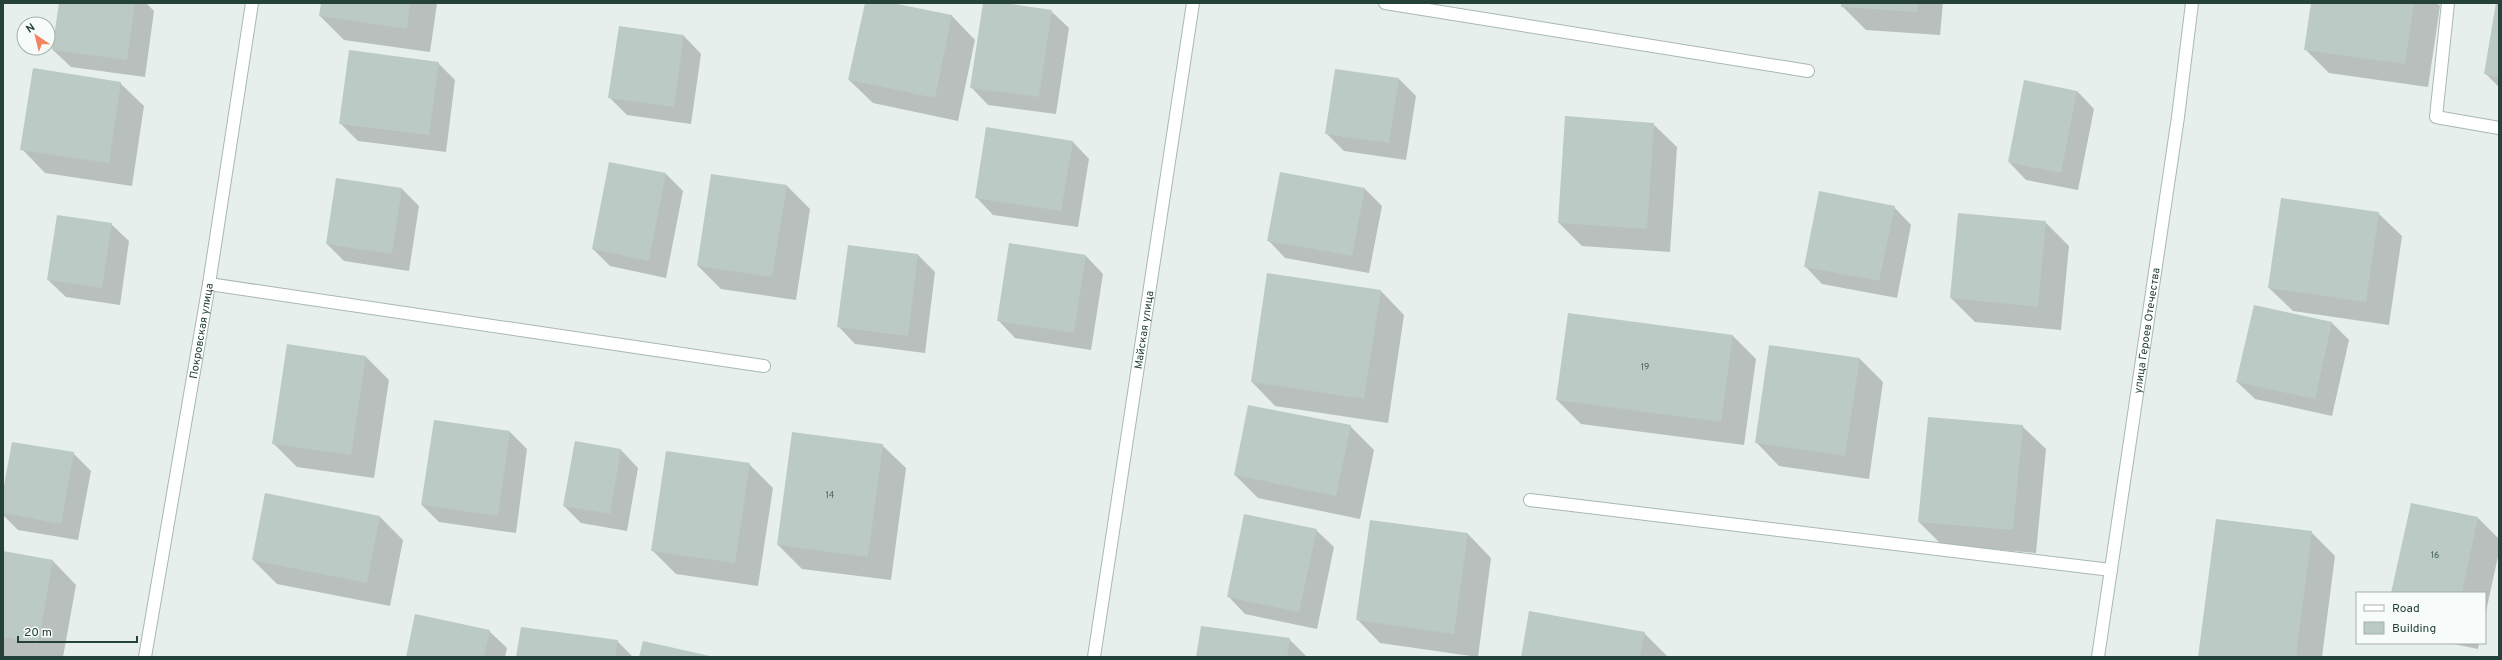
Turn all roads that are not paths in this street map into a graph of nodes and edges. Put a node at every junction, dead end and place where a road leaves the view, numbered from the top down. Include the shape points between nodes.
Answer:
1 (252, 3) edge
2 (1193, 3) edge
3 (1385, 3) edge
4 (2192, 3) edge
5 (2448, 3) edge
6 (1808, 71) dead end
7 (2499, 128) edge
8 (209, 284) junction
9 (764, 366) dead end
10 (1530, 500) dead end
11 (2111, 570) junction
12 (145, 657) edge
13 (1094, 657) edge
14 (2098, 657) edge

1 - 8 street, Покровская улица
2 - 13 street, Майская улица
3 - 6 street
4 - 11 street, улица Героев Отечества via 2177,125
5 - 7 street via 2436,117
8 - 9 street
8 - 12 street, Покровская улица
10 - 11 street
11 - 14 street, улица Героев Отечества

